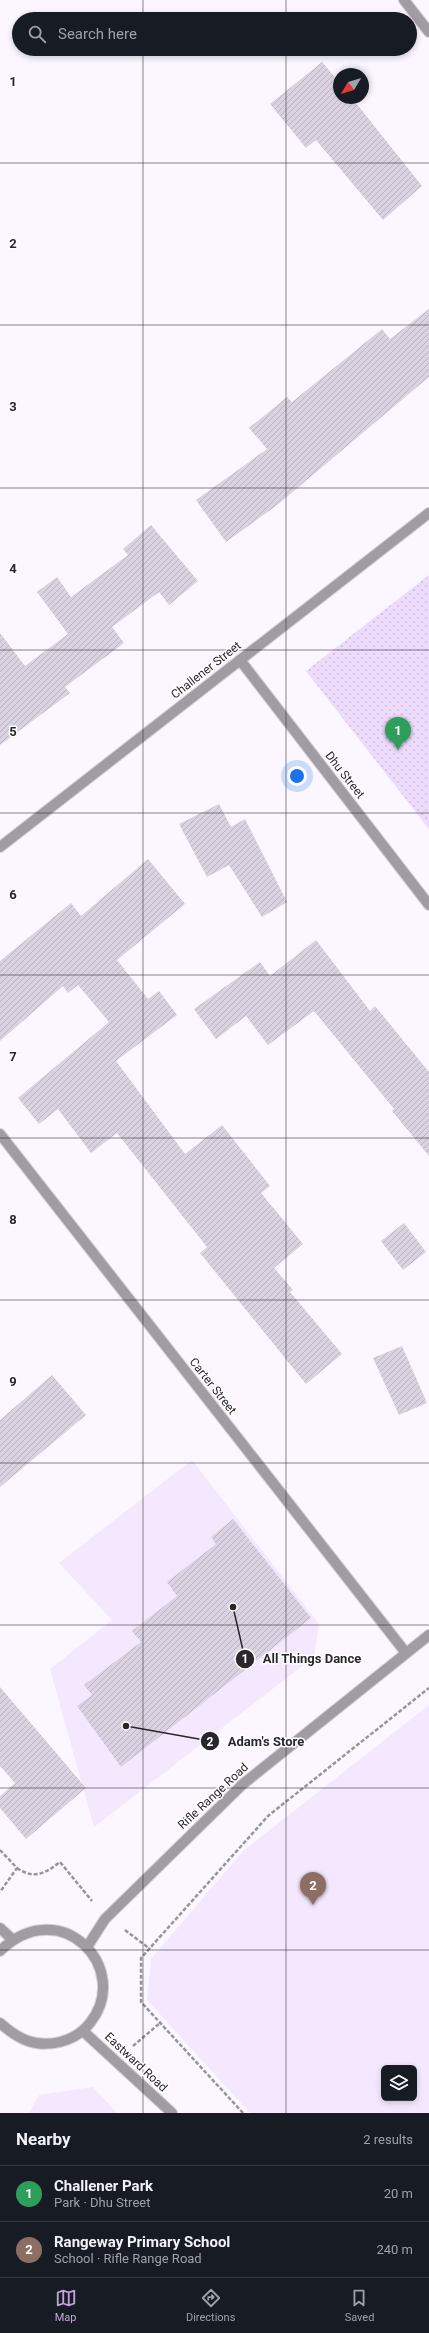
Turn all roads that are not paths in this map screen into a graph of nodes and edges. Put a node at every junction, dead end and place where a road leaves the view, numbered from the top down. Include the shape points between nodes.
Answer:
1 (404, 0) edge
2 (413, 12) edge
3 (417, 17) edge
4 (429, 32) edge
5 (429, 513) edge
6 (240, 660) junction
7 (0, 847) edge
8 (429, 905) edge
9 (0, 1134) edge
10 (429, 1635) edge
11 (406, 1654) junction
12 (0, 1928) edge
13 (12, 1939) junction
14 (87, 1947) junction
15 (0, 1951) edge
16 (0, 2023) edge
17 (83, 2031) junction
18 (172, 2113) edge

1 - 2 street
3 - 4 street
5 - 6 street, Challener Street
6 - 7 street, Challener Street
6 - 8 street, Dhu Street
9 - 11 street, Carter Street
10 - 11 street, Rifle Range Road
11 - 14 street, Rifle Range Road via 243,1784 105,1919
12 - 13 street
13 - 14 street via 27,1932 43,1929 60,1931 75,1937
13 - 15 street
14 - 17 street via 98,1963 102,1980 102,1999 95,2016
16 - 17 street via 14,2035 30,2043 49,2044 67,2040
17 - 18 street, Eastward Road

